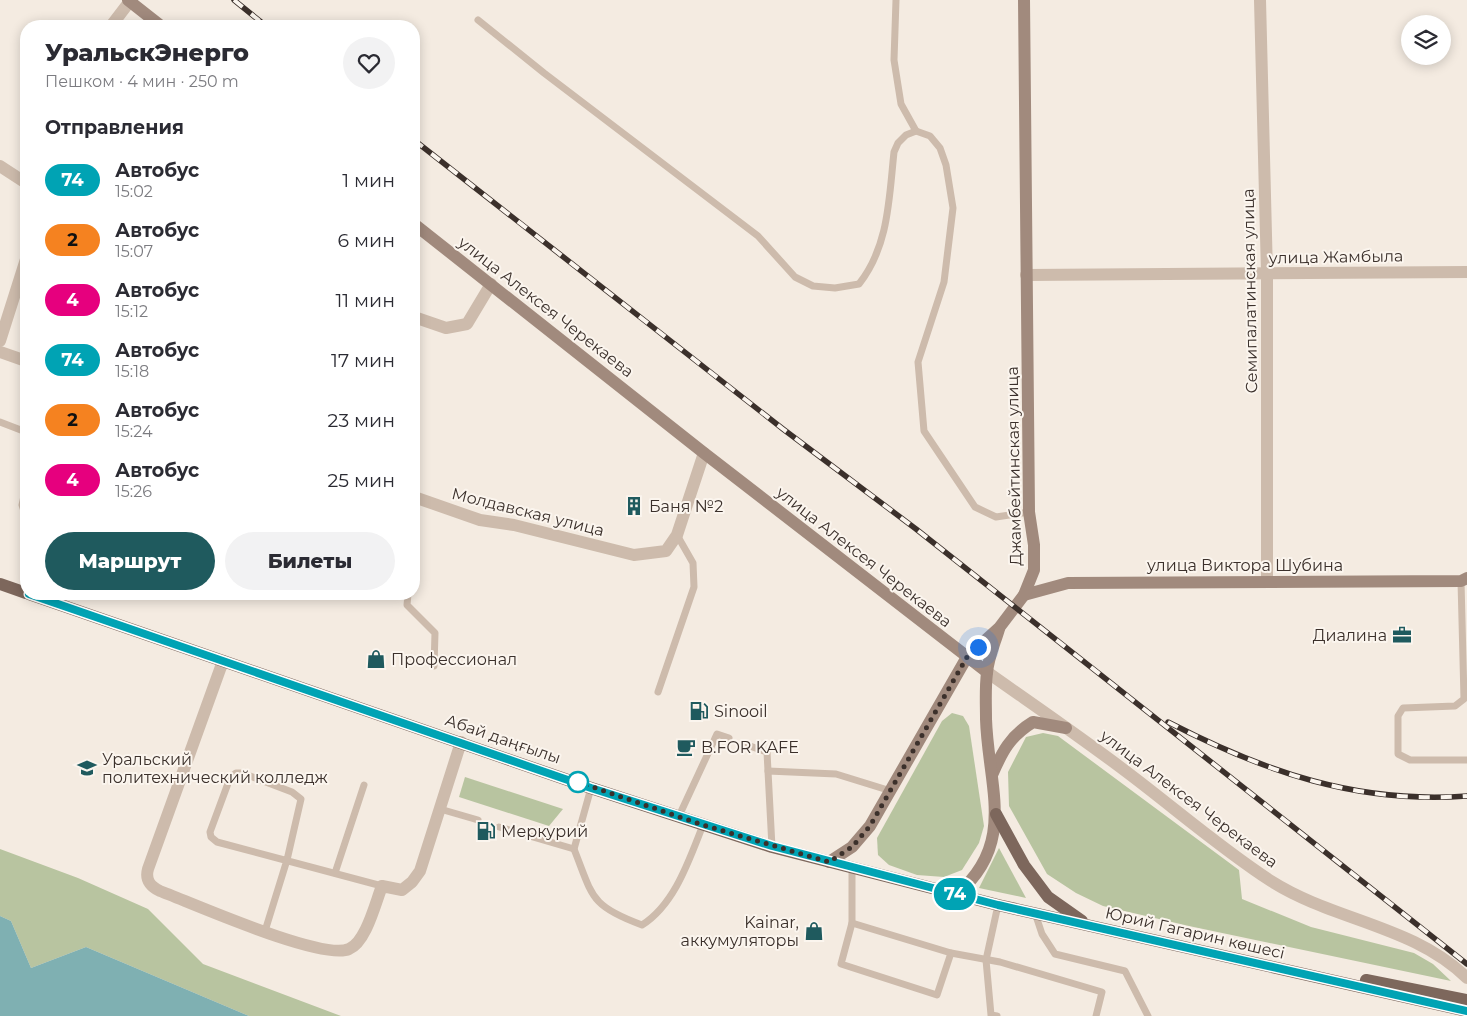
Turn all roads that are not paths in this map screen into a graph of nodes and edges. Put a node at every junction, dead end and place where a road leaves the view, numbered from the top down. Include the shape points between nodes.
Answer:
1 (896, 0) edge
2 (1024, 0) edge
3 (1260, 0) edge
4 (129, 1) edge
5 (115, 20) edge
6 (154, 20) edge
7 (478, 20) dead end
8 (916, 131) junction
9 (0, 166) edge
10 (20, 179) edge
11 (420, 229) edge
12 (1467, 272) edge
13 (1267, 274) junction
14 (1026, 275) junction
15 (20, 278) edge
16 (491, 284) junction
17 (420, 319) edge
18 (0, 341) edge
19 (0, 352) edge
20 (20, 360) edge
21 (0, 422) edge
22 (20, 430) edge
23 (704, 453) junction
24 (420, 499) edge
25 (1030, 512) junction
26 (677, 535) junction
27 (1465, 580) edge
28 (1267, 581) junction
29 (0, 584) edge
30 (20, 590) edge
31 (1024, 595) junction
32 (48, 600) edge
33 (408, 600) edge
34 (999, 628) junction
35 (967, 657) junction
36 (223, 661) junction
37 (434, 666) dead end
38 (987, 672) junction
39 (658, 692) dead end
40 (1066, 728) junction
41 (728, 738) dead end
42 (461, 742) junction
43 (747, 745) dead end
44 (1466, 760) edge
45 (768, 771) junction
46 (991, 778) junction
47 (364, 785) dead end
48 (591, 788) junction
49 (890, 791) junction
50 (440, 809) junction
51 (996, 814) junction
52 (679, 816) junction
53 (478, 820) dead end
54 (703, 825) junction
55 (499, 827) dead end
56 (772, 846) junction
57 (574, 849) junction
58 (287, 860) junction
59 (829, 862) junction
60 (852, 868) junction
61 (334, 874) junction
62 (382, 886) junction
63 (957, 894) junction
64 (998, 905) junction
65 (1035, 913) junction
66 (852, 923) junction
67 (1088, 925) junction
68 (265, 931) junction
69 (951, 953) junction
70 (986, 960) junction
71 (1467, 978) edge
72 (1467, 1000) edge
73 (1467, 1011) edge
74 (993, 1016) edge
75 (1096, 1016) edge
76 (1148, 1016) edge

1 - 8 lane via 894,60 901,104
2 - 14 street, Джамбейтинская улица
3 - 13 street, Семипалатинская улица
4 - 5 street
4 - 6 street
7 - 8 lane via 758,236 795,277 813,286 835,288 859,284 872,267 886,224 894,152 898,143
8 - 25 lane via 930,136 940,148 953,208 944,282 918,362 924,431 975,507 996,518
9 - 10 street
11 - 16 street, улица Алексея Черекаева
12 - 13 street, улица Жамбыла
13 - 14 street, улица Жамбыла
13 - 28 street, Семипалатинская улица
14 - 25 street, Джамбейтинская улица
15 - 18 street
16 - 17 street via 466,324 446,328
16 - 23 street, улица Алексея Черекаева
19 - 20 street
21 - 22 lane
23 - 26 street
23 - 35 street, улица Алексея Черекаева
24 - 26 street, Молдавская улица via 480,520 514,525 634,555 666,551
25 - 31 street, Джамбейтинская улица via 1034,570
26 - 39 lane via 693,563 694,587
27 - 28 street, улица Виктора Шубина
27 - 44 lane via 1464,699 1455,706 1403,708 1398,716 1398,754 1410,760
28 - 31 street, улица Виктора Шубина via 1068,583
29 - 30 main road, Абай даңғылы
31 - 34 street, Джамбейтинская улица
32 - 36 main road, Абай даңғылы
33 - 37 lane via 408,605 435,633
34 - 35 street, Джамбейтинская улица
34 - 38 street
35 - 38 street, улица Алексея Черекаева
35 - 49 street, Джамбейтинская улица
36 - 42 main road, Абай даңғылы
36 - 68 street via 147,874 152,887 160,891
38 - 40 street, улица Алексея Черекаева
38 - 46 street via 986,720
40 - 46 street via 1032,722 1018,731 1005,746
40 - 71 street, улица Алексея Черекаева via 1272,881 1328,909 1410,939 1436,952
41 - 52 lane via 717,734
42 - 48 main road, Абай даңғылы
42 - 50 street
43 - 45 lane via 767,752
45 - 49 lane via 836,774
45 - 56 lane
46 - 51 street
47 - 61 lane
48 - 52 main road, Абай даңғылы
48 - 57 lane
49 - 59 street, Джамбейтинская улица via 870,826 852,847
50 - 53 lane
50 - 62 street via 420,871 412,882 402,890
51 - 63 street via 992,842 981,866
51 - 67 main road via 1024,865 1048,897
52 - 54 main road, Абай даңғылы
54 - 56 main road, Абай даңғылы
54 - 57 lane via 666,903 656,916 642,925 601,906 593,896
55 - 57 lane
56 - 59 main road, Абай даңғылы
58 - 58 lane via 301,799 292,792 242,773 236,774 230,778 211,837 217,842
58 - 61 lane
58 - 68 lane
59 - 60 main road, Абай даңғылы
60 - 63 main road, Абай даңғылы
60 - 66 lane
61 - 62 lane
62 - 68 street via 360,941 348,949 333,952
63 - 64 main road, Абай даңғылы
64 - 65 main road, Абай даңғылы
64 - 70 lane
65 - 67 main road, Абай даңғылы
65 - 76 lane via 1042,934 1055,954 1125,971
66 - 69 lane
66 - 69 lane via 841,964 937,995
67 - 72 main road, Юрий Гагарин көшесі
67 - 73 main road, Юрий Гагарин көшесі
69 - 70 lane
70 - 74 lane
70 - 75 lane via 1102,992

